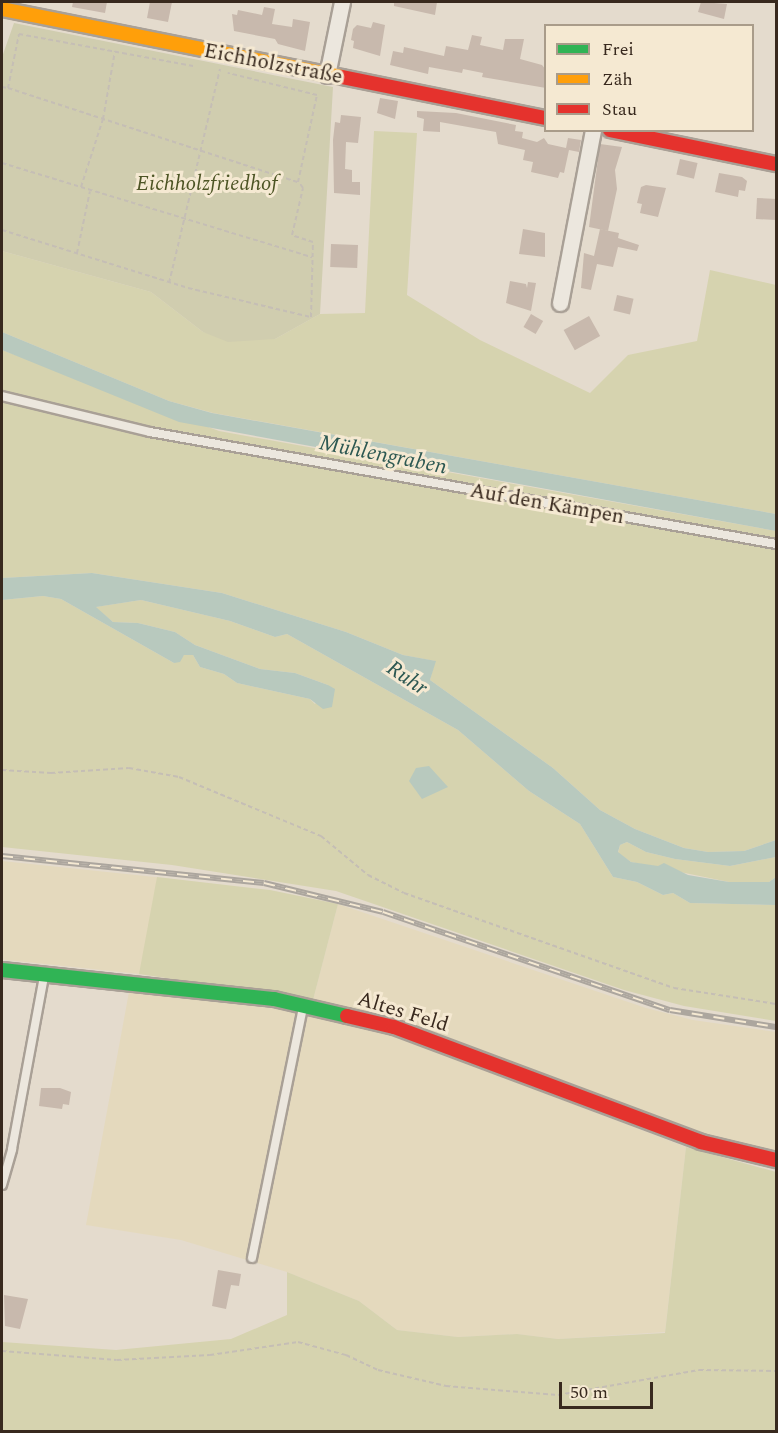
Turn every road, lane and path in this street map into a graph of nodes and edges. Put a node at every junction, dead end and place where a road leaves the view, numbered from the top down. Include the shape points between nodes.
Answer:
1 (342, 2) edge
2 (10, 8) edge
3 (115, 51) junction
4 (223, 54) junction
5 (196, 66) dead end
6 (208, 69) dead end
7 (220, 71) junction
8 (327, 75) junction
9 (2, 87) edge
10 (8, 88) junction
11 (544, 118) edge
12 (103, 119) junction
13 (593, 132) edge
14 (620, 132) edge
15 (203, 150) junction
16 (2, 163) edge
17 (777, 164) edge
18 (298, 182) junction
19 (81, 187) junction
20 (90, 191) junction
21 (186, 220) junction
22 (2, 230) edge
23 (77, 253) junction
24 (312, 257) junction
25 (169, 283) junction
26 (560, 303) dead end
27 (2, 396) edge
28 (777, 544) edge
29 (2, 770) edge
30 (2, 970) edge
31 (44, 975) junction
32 (777, 1004) edge
33 (303, 1006) junction
34 (777, 1160) edge
35 (2, 1185) edge
36 (252, 1258) dead end
37 (2, 1352) edge
38 (777, 1371) edge

1 - 8 street
2 - 4 main road, Eichholzstraße
3 - 5 path
3 - 10 path via 19,33
3 - 12 path
4 - 7 path
4 - 8 main road, Eichholzstraße
6 - 7 path
7 - 15 path
7 - 18 path via 317,94
8 - 11 main road, Eichholzstraße
9 - 10 path
10 - 12 path
12 - 15 path
12 - 19 path
13 - 26 street
14 - 17 main road
15 - 18 path
15 - 21 path
16 - 19 path
18 - 24 path via 303,188 292,235 313,242
19 - 20 path
20 - 21 path
20 - 23 path
21 - 24 path
21 - 25 path
22 - 23 path
23 - 25 path
24 - 25 path via 311,317
27 - 28 lane, Auf den Kämpen via 150,432
29 - 32 path via 51,773 129,768 179,777 321,836 380,883 404,893 674,988
30 - 31 main road, Altes Feld
31 - 33 main road, Altes Feld via 274,999
31 - 35 lane
33 - 34 main road, Altes Feld via 394,1028 701,1142
33 - 36 lane
37 - 38 path via 117,1360 210,1355 298,1342 346,1355 378,1370 446,1386 558,1395 699,1370

